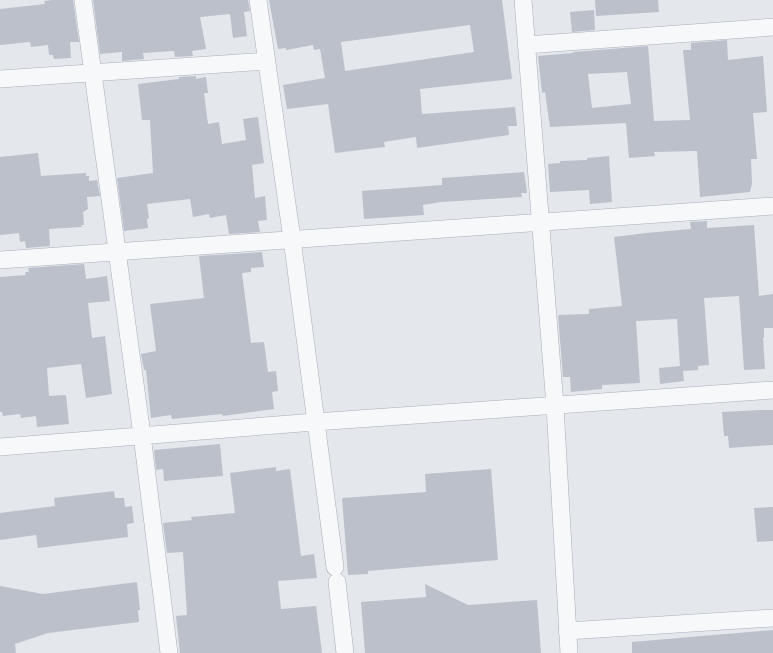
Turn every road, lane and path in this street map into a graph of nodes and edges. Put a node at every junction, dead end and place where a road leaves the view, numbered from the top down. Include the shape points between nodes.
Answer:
1 (83, 0) edge
2 (258, 0) edge
3 (523, 0) edge
4 (773, 27) edge
5 (526, 45) junction
6 (266, 60) junction
7 (94, 72) junction
8 (0, 79) edge
9 (773, 206) edge
10 (540, 221) junction
11 (292, 240) junction
12 (116, 251) junction
13 (0, 260) edge
14 (773, 390) edge
15 (554, 406) junction
16 (315, 422) junction
17 (142, 435) junction
18 (0, 447) edge
19 (773, 618) edge
20 (567, 631) junction
21 (169, 653) edge
22 (345, 653) edge
23 (569, 653) edge

1 - 7 street
2 - 6 street
3 - 5 street
4 - 5 street
5 - 10 street
6 - 7 street
6 - 11 street
7 - 8 street
7 - 12 street
9 - 10 street
10 - 11 street
10 - 15 street
11 - 12 street
11 - 16 street
12 - 13 street
12 - 17 street
14 - 15 street
15 - 16 street
15 - 20 street
16 - 17 street
16 - 22 street
17 - 18 street
17 - 21 street
19 - 20 street
20 - 23 street

